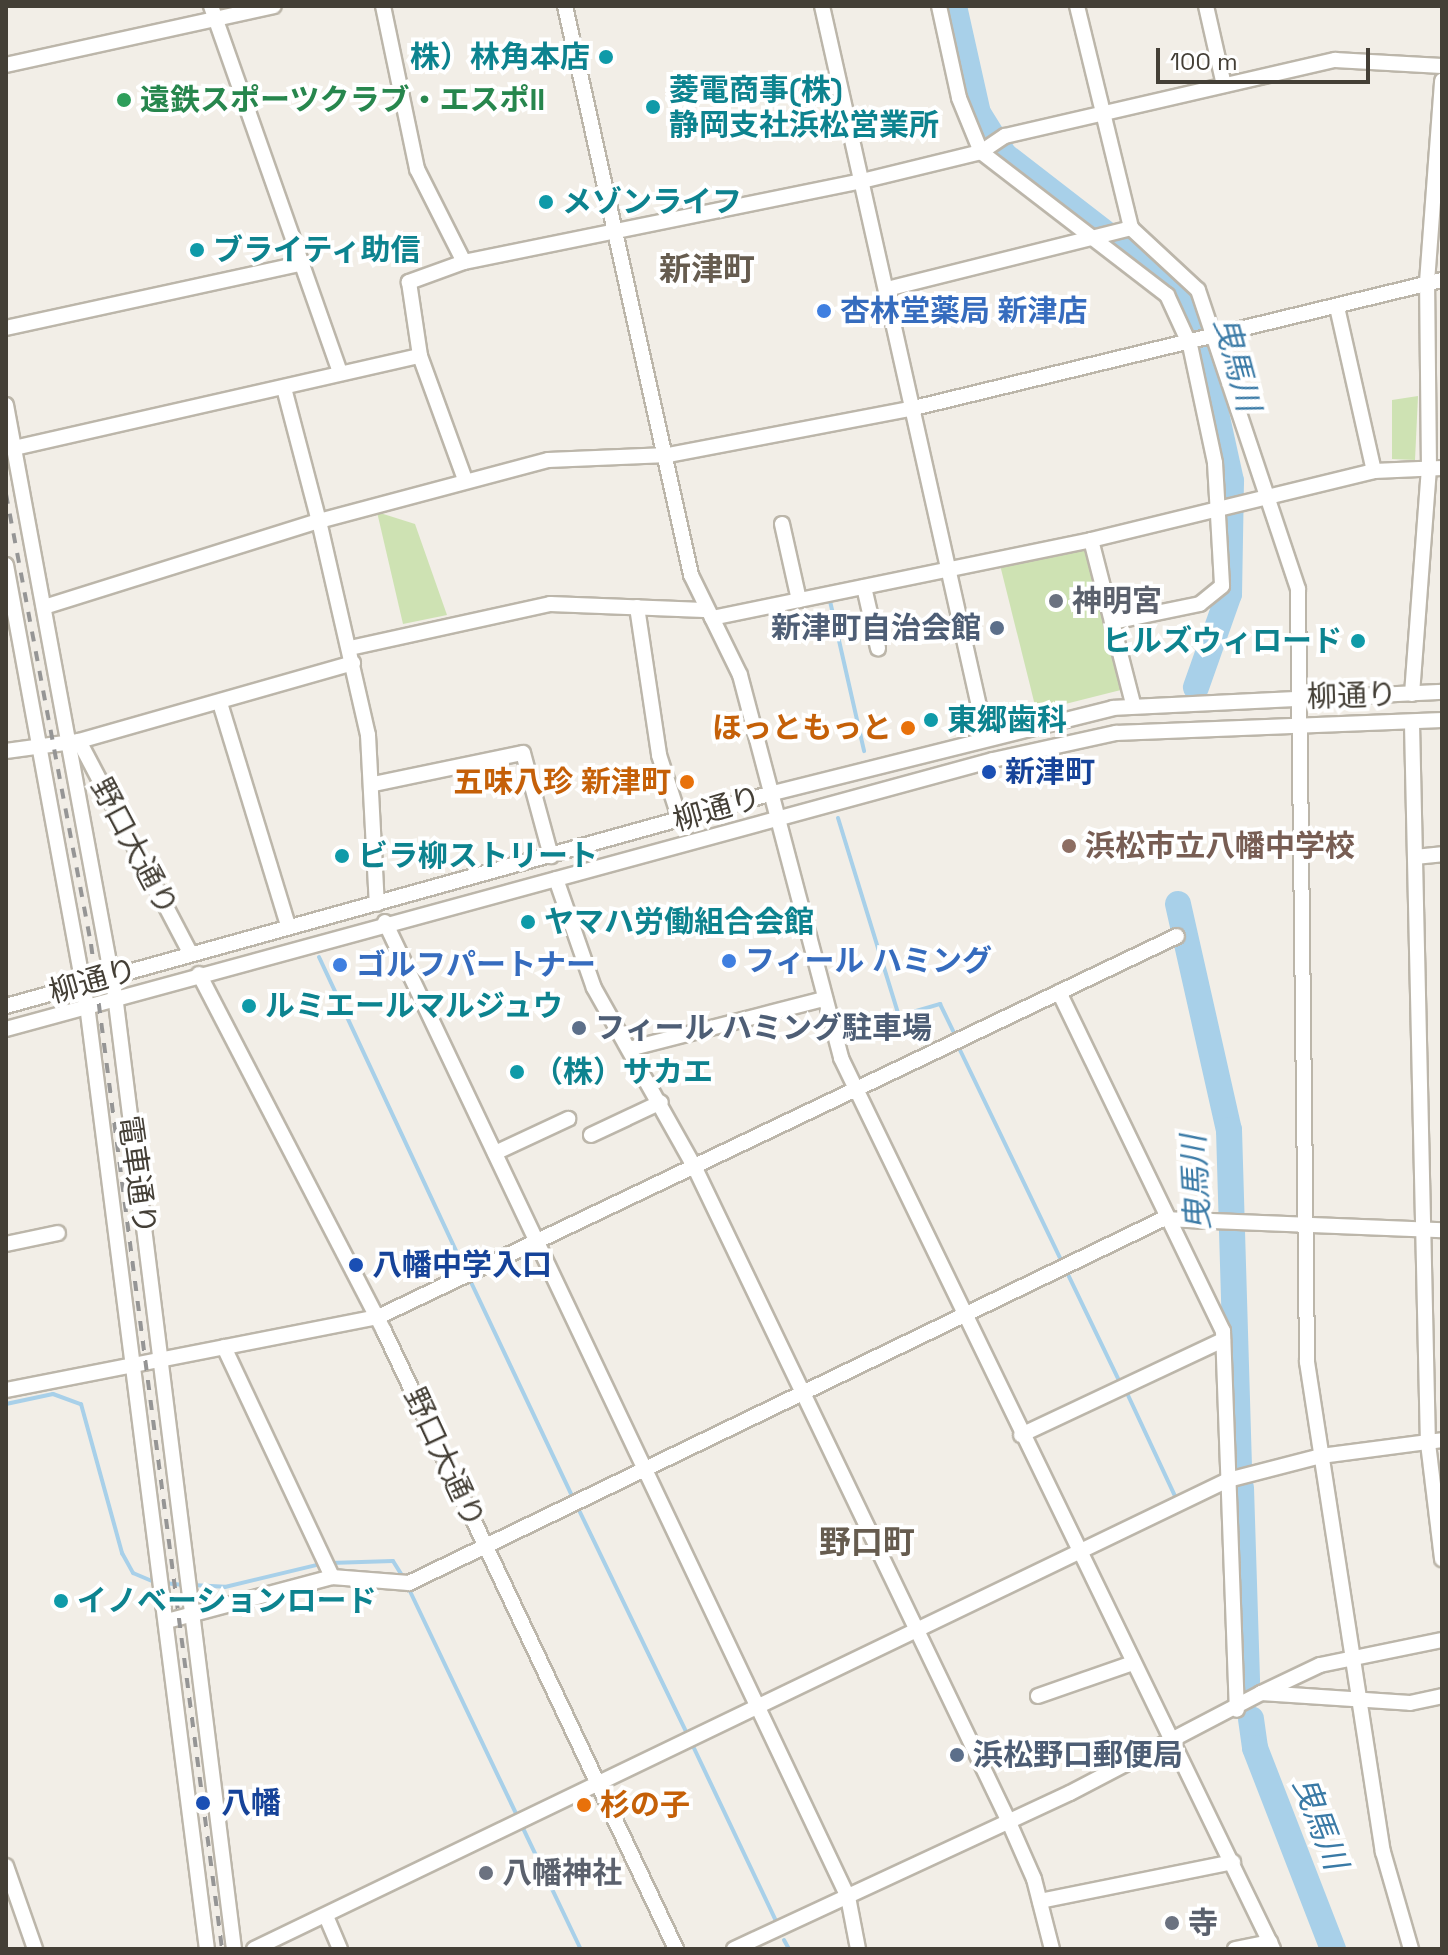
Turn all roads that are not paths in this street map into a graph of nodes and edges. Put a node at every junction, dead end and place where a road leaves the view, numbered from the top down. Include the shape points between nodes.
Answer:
1 (274, 6) edge
2 (383, 6) edge
3 (565, 6) edge
4 (822, 6) edge
5 (939, 6) edge
6 (1077, 6) edge
7 (1206, 6) edge
8 (213, 13) edge
9 (7, 61) edge
10 (1442, 66) edge
11 (1442, 81) edge
12 (1224, 85) junction
13 (1101, 114) junction
14 (984, 149) junction
15 (862, 181) junction
16 (1126, 229) junction
17 (617, 235) junction
18 (1094, 237) junction
19 (464, 262) junction
20 (303, 263) junction
21 (1434, 281) edge
22 (887, 289) junction
23 (1337, 307) junction
24 (6, 328) edge
25 (1214, 338) junction
26 (1192, 344) junction
27 (420, 356) junction
28 (340, 373) junction
29 (284, 388) junction
30 (6, 405) edge
31 (914, 408) junction
32 (14, 448) junction
33 (668, 455) junction
34 (1435, 468) edge
35 (1374, 471) junction
36 (464, 477) junction
37 (1263, 498) junction
38 (1219, 508) junction
39 (319, 521) junction
40 (782, 524) dead end
41 (1091, 540) junction
42 (6, 565) edge
43 (949, 570) junction
44 (864, 587) junction
45 (9, 600) edge
46 (799, 600) junction
47 (44, 607) junction
48 (637, 607) junction
49 (708, 614) junction
50 (1112, 622) junction
51 (350, 648) junction
52 (878, 648) dead end
53 (353, 663) junction
54 (1442, 692) edge
55 (1412, 694) junction
56 (1298, 697) junction
57 (220, 703) junction
58 (1133, 704) junction
59 (1442, 720) edge
60 (1298, 724) junction
61 (1412, 724) junction
62 (986, 737) junction
63 (74, 740) junction
64 (39, 745) junction
65 (6, 751) edge
66 (374, 784) junction
67 (773, 793) junction
68 (780, 818) junction
69 (680, 820) junction
70 (1442, 854) edge
71 (551, 856) junction
72 (1415, 857) junction
73 (556, 879) junction
74 (377, 904) junction
75 (385, 922) junction
76 (288, 925) junction
77 (1177, 936) dead end
78 (190, 952) junction
79 (199, 974) junction
80 (111, 977) junction
81 (84, 985) junction
82 (1059, 992) junction
83 (115, 995) junction
84 (824, 999) junction
85 (7, 1002) edge
86 (87, 1005) junction
87 (6, 1029) edge
88 (629, 1049) junction
89 (856, 1089) junction
90 (661, 1102) junction
91 (568, 1119) dead end
92 (591, 1135) dead end
93 (495, 1153) junction
94 (694, 1166) junction
95 (1169, 1221) junction
96 (1303, 1221) junction
97 (1442, 1230) edge
98 (1424, 1231) junction
99 (58, 1233) dead end
100 (537, 1241) junction
101 (6, 1244) edge
102 (964, 1314) junction
103 (378, 1317) junction
104 (1223, 1340) junction
105 (224, 1347) junction
106 (159, 1360) junction
107 (133, 1366) junction
108 (6, 1390) edge
109 (804, 1390) junction
110 (1021, 1435) junction
111 (1435, 1442) edge
112 (1321, 1456) junction
113 (645, 1468) junction
114 (1228, 1480) junction
115 (485, 1545) junction
116 (1077, 1551) junction
117 (1442, 1559) edge
118 (332, 1577) junction
119 (193, 1616) junction
120 (167, 1621) junction
121 (917, 1629) junction
122 (1442, 1640) edge
123 (1356, 1658) junction
124 (1130, 1664) junction
125 (1261, 1693) junction
126 (1038, 1696) dead end
127 (1442, 1696) edge
128 (1364, 1700) junction
129 (756, 1704) junction
130 (1237, 1710) junction
131 (1170, 1744) junction
132 (596, 1780) junction
133 (1008, 1820) junction
134 (1233, 1862) junction
135 (6, 1866) edge
136 (848, 1897) junction
137 (1040, 1901) junction
138 (326, 1916) junction
139 (1272, 1946) edge
140 (35, 1949) edge
141 (207, 1949) edge
142 (234, 1949) edge
143 (254, 1949) edge
144 (340, 1949) edge
145 (676, 1949) edge
146 (734, 1949) edge
147 (858, 1949) edge
148 (1052, 1949) edge
149 (1235, 1949) edge
150 (1411, 1949) edge

1 - 8 street
2 - 19 street via 417,169
3 - 17 street
4 - 15 street
5 - 14 street via 959,98
6 - 13 street
7 - 12 street
8 - 9 street
8 - 20 street via 278,214
10 - 12 street via 1335,60
11 - 21 street
12 - 13 street
13 - 14 street via 1005,136
13 - 16 street
14 - 15 street
14 - 18 street
15 - 17 street
15 - 22 street
16 - 18 street
16 - 25 street via 1198,290
17 - 19 street
17 - 33 street
18 - 22 street
18 - 26 street via 1167,295
19 - 27 street via 409,282
20 - 24 street
20 - 28 street
21 - 23 street
21 - 34 street
22 - 31 street
23 - 25 street
23 - 35 street
25 - 26 street
25 - 37 street
26 - 31 street
26 - 38 street
27 - 28 street
27 - 36 street
28 - 29 street
29 - 32 street
29 - 39 street
30 - 32 street, 電車通り
31 - 33 street
31 - 43 street
32 - 47 street, 電車通り
33 - 36 street via 548,460
33 - 49 street
34 - 35 street
34 - 55 street
35 - 37 street
36 - 39 street
37 - 38 street
37 - 56 street via 1298,589
38 - 41 street
38 - 50 street via 1216,597
39 - 47 street
39 - 51 street
40 - 46 street
41 - 43 street
41 - 50 street
42 - 45 street, 電車通り
43 - 44 street
43 - 62 street
44 - 46 street
44 - 52 street
45 - 64 street, 電車通り
46 - 49 street
47 - 63 street, 電車通り
48 - 49 street
48 - 51 street via 550,604
48 - 69 street via 659,755
49 - 67 street via 740,675
50 - 58 street
51 - 53 street
53 - 57 street
53 - 66 street
54 - 55 street, 柳通り
55 - 56 street, 柳通り
56 - 58 street, 柳通り
56 - 60 street
57 - 63 street
57 - 76 street
58 - 62 street, 柳通り
59 - 61 street, 柳通り
60 - 61 street, 柳通り
60 - 68 street, 柳通り via 1116,733
60 - 96 street
61 - 72 street
62 - 67 street, 柳通り
63 - 64 street
63 - 78 street, 野口大通り
63 - 80 street, 電車通り
64 - 65 street
64 - 81 street, 電車通り
66 - 71 street via 523,753
66 - 74 street
67 - 68 street
67 - 69 street, 柳通り
68 - 73 street, 柳通り
68 - 84 street
69 - 71 street, 柳通り
70 - 72 street
71 - 74 street, 柳通り
72 - 98 street
73 - 75 street, 柳通り
73 - 88 street via 594,988
74 - 76 street, 柳通り
75 - 79 street, 柳通り
75 - 93 street
76 - 78 street, 柳通り
77 - 82 street
78 - 80 street, 柳通り
79 - 83 street, 柳通り
79 - 103 street, 野口大通り
80 - 81 street, 柳通り
80 - 83 street, 電車通り
81 - 85 street, 柳通り
81 - 86 street, 電車通り
82 - 89 street
82 - 95 street
83 - 86 street, 柳通り
83 - 106 street, 電車通り
84 - 88 street
84 - 89 street
86 - 87 street, 柳通り
86 - 107 street, 電車通り
88 - 90 street
89 - 94 street
89 - 102 street
90 - 92 street
90 - 94 street
91 - 93 street
93 - 100 street
94 - 100 street
94 - 109 street
95 - 96 street
95 - 102 street
95 - 104 street
96 - 98 street
96 - 112 street via 1307,1362
97 - 98 street
98 - 111 street
99 - 101 street
100 - 103 street
100 - 113 street
102 - 109 street
102 - 110 street
103 - 105 street
103 - 115 street, 野口大通り
104 - 110 street
104 - 114 street
105 - 106 street
105 - 118 street
106 - 107 street
106 - 119 street, 電車通り
107 - 108 street
107 - 120 street, 電車通り
109 - 113 street
109 - 121 street
110 - 116 street
111 - 112 street
111 - 117 street
112 - 114 street
112 - 123 street
113 - 115 street
113 - 129 street
114 - 116 street
114 - 130 street
115 - 118 street via 409,1583
115 - 132 street, 野口大通り
116 - 121 street
116 - 124 street
118 - 119 street
119 - 120 street
119 - 142 street, 電車通り
120 - 141 street, 電車通り
121 - 129 street
121 - 133 street
122 - 123 street
123 - 125 street via 1289,1675
123 - 128 street
124 - 126 street
124 - 131 street
125 - 128 street
125 - 130 street
127 - 128 street
128 - 150 street via 1383,1852
129 - 132 street
129 - 136 street
130 - 131 street
131 - 133 street
131 - 134 street
132 - 138 street
132 - 145 street, 野口大通り
133 - 136 street
133 - 137 street
134 - 137 street
134 - 139 street
135 - 140 street
136 - 146 street
136 - 147 street
137 - 148 street
138 - 143 street
138 - 144 street
139 - 149 street

